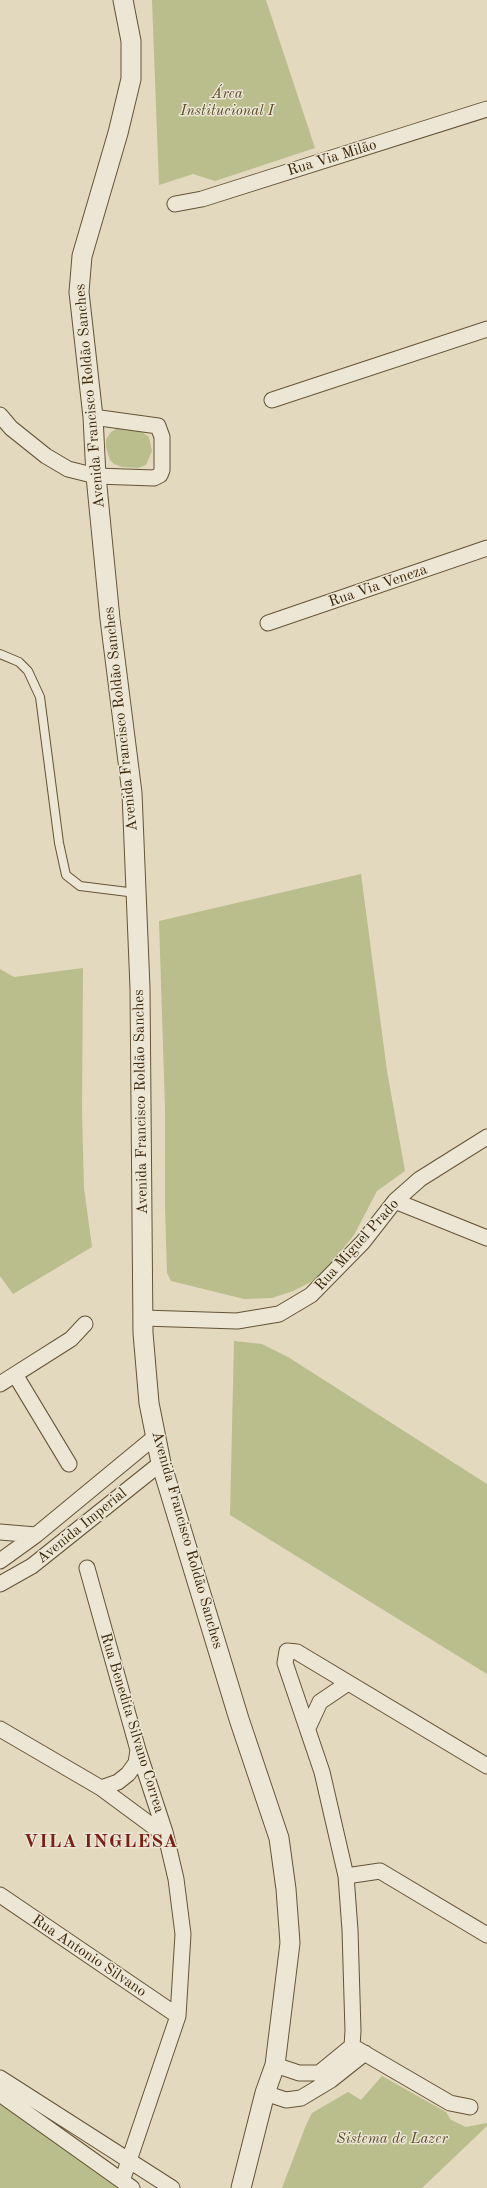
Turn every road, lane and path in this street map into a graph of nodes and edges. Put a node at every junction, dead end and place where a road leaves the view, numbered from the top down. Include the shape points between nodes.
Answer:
1 (123, 0) edge
2 (487, 109) edge
3 (175, 204) dead end
4 (487, 329) edge
5 (272, 400) dead end
6 (0, 415) edge
7 (93, 417) junction
8 (96, 476) junction
9 (487, 548) edge
10 (268, 623) dead end
11 (0, 654) edge
12 (136, 893) junction
13 (487, 1137) edge
14 (395, 1201) junction
15 (487, 1238) edge
16 (143, 1318) junction
17 (85, 1324) dead end
18 (16, 1376) junction
19 (0, 1384) edge
20 (156, 1436) junction
21 (161, 1462) junction
22 (69, 1464) dead end
23 (0, 1532) edge
24 (36, 1535) junction
25 (0, 1561) edge
26 (87, 1568) dead end
27 (0, 1584) edge
28 (348, 1683) junction
29 (0, 1728) edge
30 (308, 1728) junction
31 (138, 1750) junction
32 (487, 1766) edge
33 (101, 1788) junction
34 (166, 1836) junction
35 (346, 1876) junction
36 (0, 1895) edge
37 (487, 1935) edge
38 (178, 2016) junction
39 (352, 2046) junction
40 (365, 2054) junction
41 (275, 2065) junction
42 (0, 2078) edge
43 (265, 2093) junction
44 (0, 2094) edge
45 (470, 2107) dead end
46 (128, 2161) junction
47 (127, 2184) edge
48 (172, 2188) edge
49 (241, 2188) edge

1 - 7 street, Avenida Francisco Roldão Sanches via 131,40 131,79 82,256 80,292
2 - 3 street, Rua Via Milão via 202,199
4 - 5 street
6 - 8 street via 11,428 46,456 68,469
7 - 8 street, Avenida Francisco Roldão Sanches
7 - 8 street via 158,426 162,437 160,475 154,478
8 - 12 street, Avenida Francisco Roldão Sanches via 110,619 132,793
9 - 10 street, Rua Via Veneza
11 - 12 lane via 19,662 28,671 40,697 59,843 66,875 80,886
12 - 16 street, Avenida Francisco Roldão Sanches via 140,988
13 - 14 street, Rua Miguel Prado via 420,1179
14 - 15 street
14 - 16 street, Rua Miguel Prado via 363,1242 311,1295 279,1314 237,1321
16 - 20 street, Avenida Francisco Roldão Sanches via 149,1403
17 - 18 street via 72,1339
18 - 19 street
18 - 22 street
20 - 21 street, Avenida Francisco Roldão Sanches
20 - 24 street, Avenida Imperial
21 - 27 street, Avenida Imperial via 32,1566
21 - 41 street, Avenida Francisco Roldão Sanches via 239,1719 279,1838 290,1943
23 - 24 street
24 - 25 street, Avenida Imperial
26 - 31 street, Rua Benedita Silvano Correa
28 - 30 street via 320,1702
28 - 30 street via 297,1652 287,1651 285,1663
28 - 32 street
29 - 33 street
30 - 35 street via 337,1831
31 - 33 street via 136,1763 128,1774 118,1782
31 - 34 street, Rua Benedita Silvano Correa
33 - 34 street
34 - 38 street, Rua Benedita Silvano Correa via 176,1878 183,1934
35 - 37 street via 380,1871
35 - 39 street via 350,1930
36 - 38 street, Rua Antonio Silvano
38 - 46 street, Rua Benedita Silvano Correa
39 - 40 street
39 - 41 street via 319,2072 299,2073
40 - 43 street via 331,2080 301,2098 286,2100
40 - 45 street via 450,2103
41 - 43 street, Avenida Francisco Roldão Sanches
42 - 46 street
43 - 49 street, Avenida Francisco Roldão Sanches
44 - 47 street
46 - 47 street, Rua Benedita Silvano Correa
46 - 48 street

